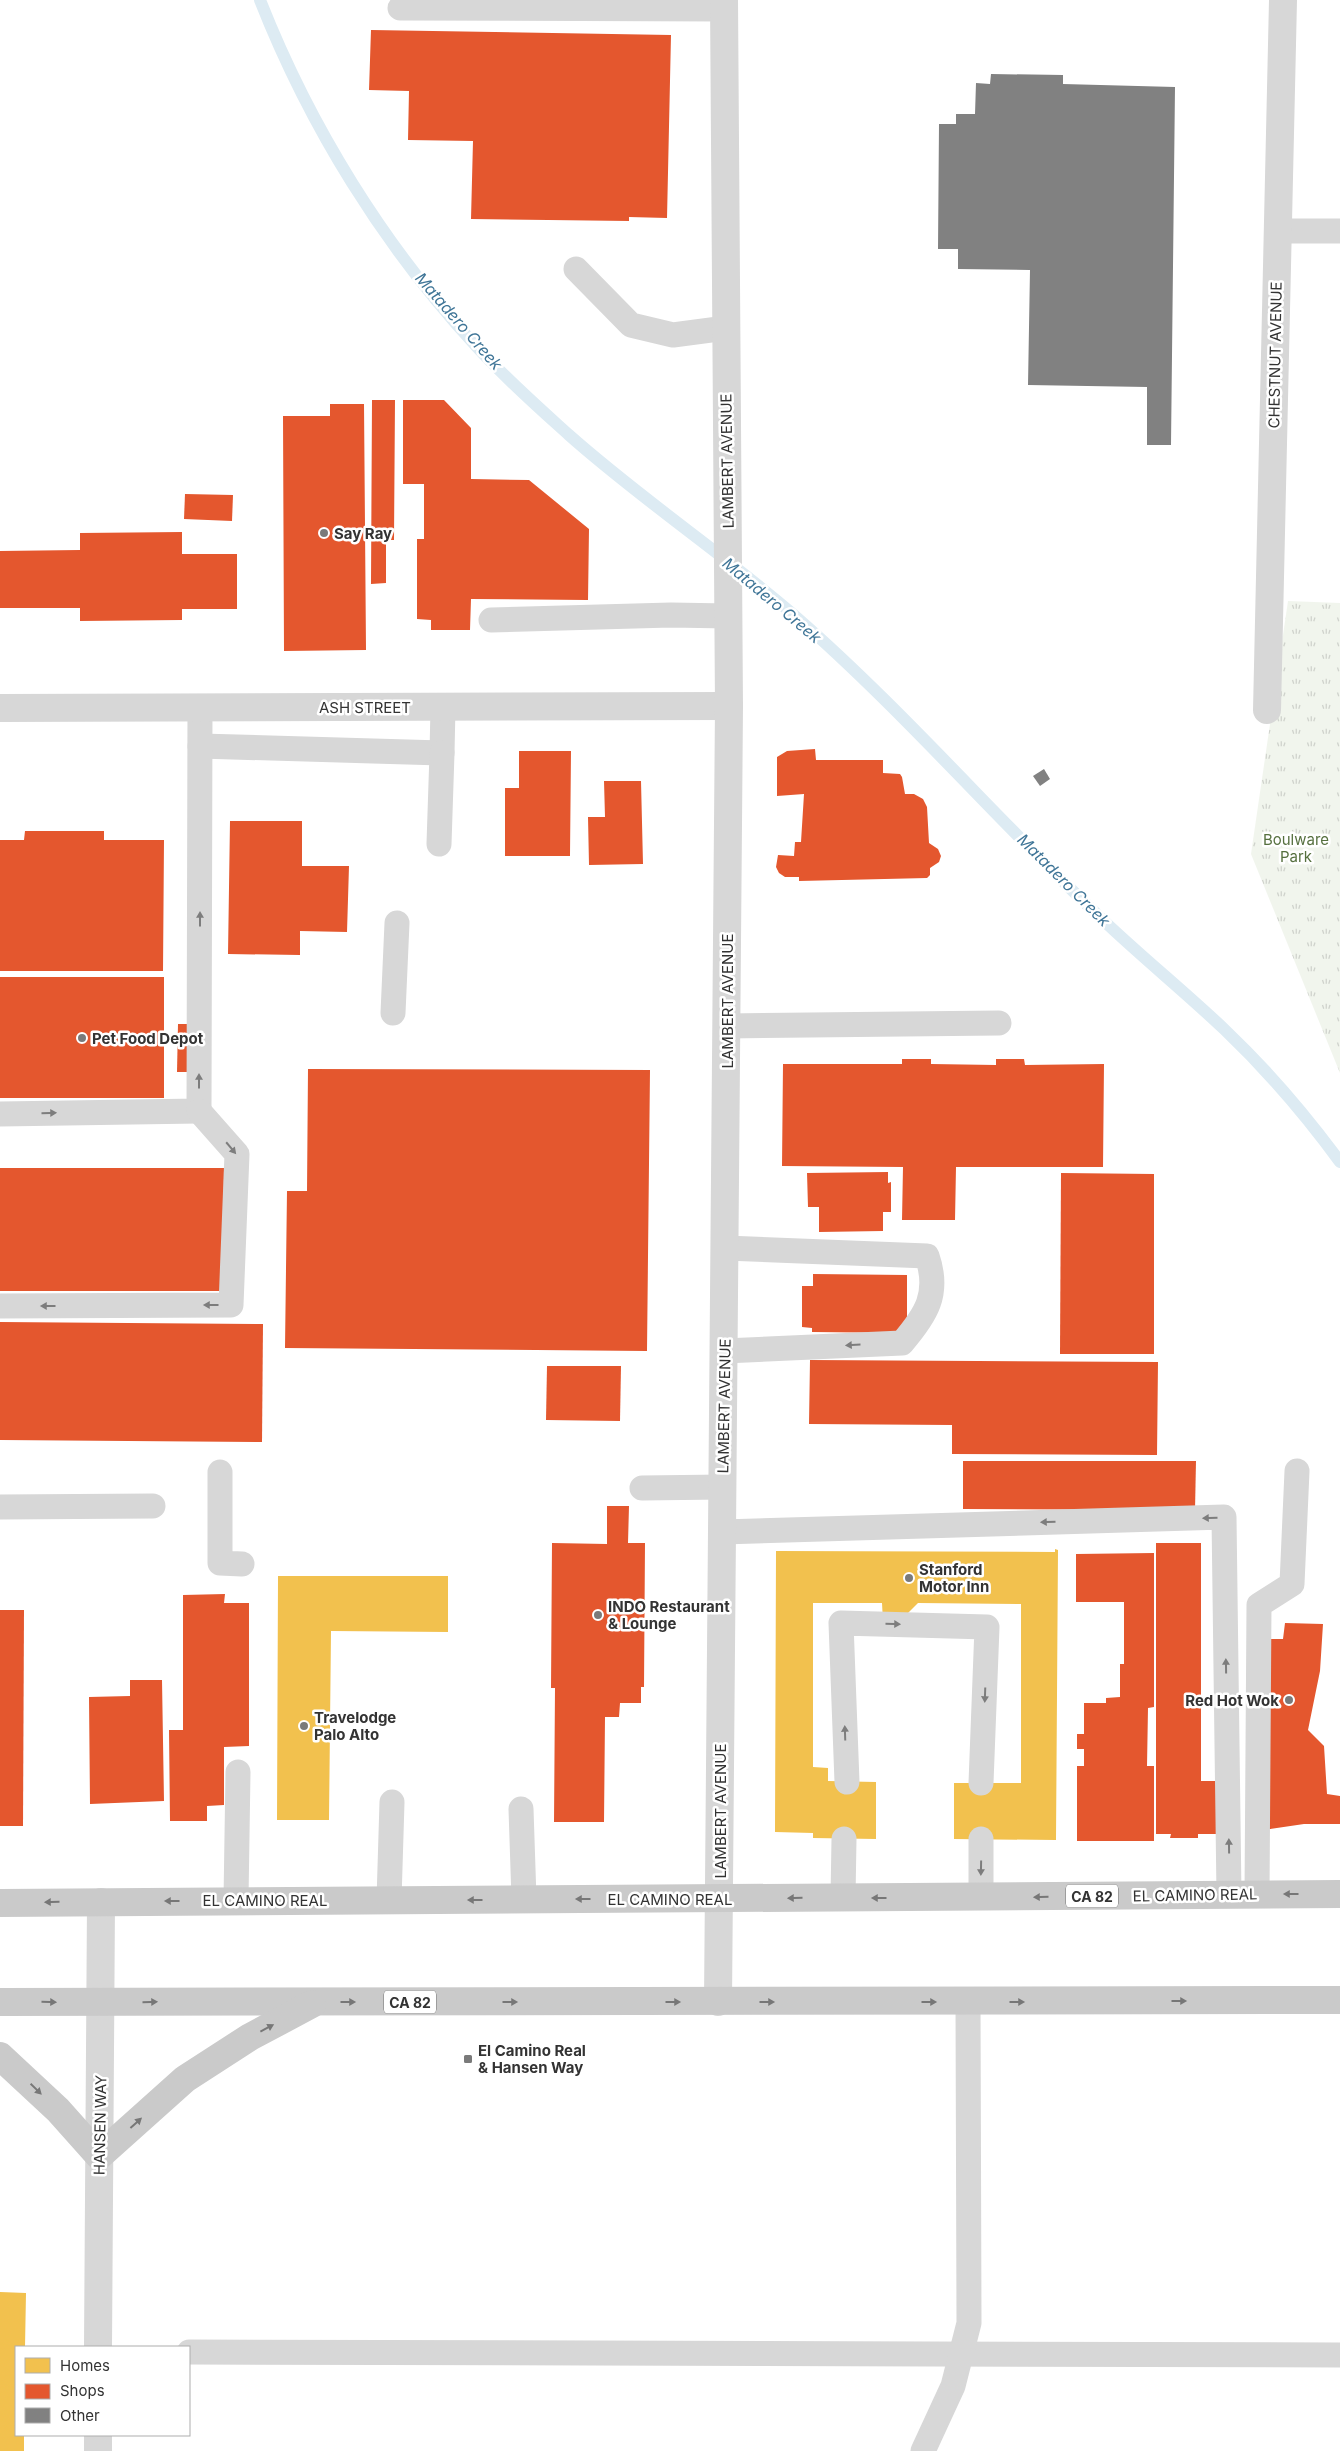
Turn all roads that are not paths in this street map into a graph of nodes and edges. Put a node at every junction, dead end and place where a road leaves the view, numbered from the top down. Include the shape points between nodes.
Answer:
1 (1284, 0) edge
2 (724, 4) edge
3 (400, 8) dead end
4 (1278, 231) junction
5 (1340, 231) edge
6 (576, 269) dead end
7 (726, 328) junction
8 (728, 610) junction
9 (491, 620) dead end
10 (729, 706) junction
11 (200, 707) junction
12 (443, 707) junction
13 (0, 708) edge
14 (1267, 710) dead end
15 (200, 746) junction
16 (442, 753) junction
17 (440, 844) dead end
18 (397, 923) dead end
19 (393, 1013) dead end
20 (999, 1023) dead end
21 (727, 1026) junction
22 (199, 1111) junction
23 (0, 1114) edge
24 (725, 1248) junction
25 (0, 1306) edge
26 (724, 1351) junction
27 (1297, 1471) dead end
28 (220, 1472) dead end
29 (723, 1487) junction
30 (642, 1488) dead end
31 (153, 1506) dead end
32 (0, 1507) edge
33 (722, 1532) junction
34 (242, 1564) dead end
35 (238, 1772) dead end
36 (847, 1782) dead end
37 (981, 1783) dead end
38 (392, 1802) dead end
39 (521, 1809) dead end
40 (844, 1839) dead end
41 (981, 1839) dead end
42 (1340, 1894) edge
43 (1230, 1895) junction
44 (1257, 1895) junction
45 (981, 1897) junction
46 (844, 1898) junction
47 (524, 1899) junction
48 (720, 1899) junction
49 (236, 1900) junction
50 (390, 1900) junction
51 (101, 1902) junction
52 (0, 1903) edge
53 (1340, 2000) edge
54 (0, 2002) edge
55 (316, 2002) junction
56 (718, 2002) junction
57 (968, 2002) junction
58 (101, 2003) junction
59 (0, 2056) edge
60 (99, 2156) junction
61 (98, 2346) edge
62 (190, 2352) edge
63 (962, 2354) junction
64 (1340, 2355) edge
65 (98, 2436) edge
66 (98, 2451) edge
67 (923, 2451) edge

1 - 4 street, CHESTNUT AVENUE
2 - 3 lane
2 - 7 street, LAMBERT AVENUE
4 - 5 lane
4 - 14 street, CHESTNUT AVENUE
6 - 7 lane via 631,325 673,335
7 - 8 street, LAMBERT AVENUE
8 - 9 lane via 671,615
8 - 10 street, LAMBERT AVENUE
10 - 12 street, ASH STREET
10 - 21 street, LAMBERT AVENUE
11 - 12 street, ASH STREET
11 - 13 street, ASH STREET
11 - 15 lane
12 - 16 lane
15 - 16 lane
22 -> 15 lane
16 - 17 lane
18 - 19 lane
20 - 21 lane
21 - 24 street, LAMBERT AVENUE
23 -> 22 lane
22 -> 25 lane via 236,1154 232,1305
24 - 26 street, LAMBERT AVENUE
24 -> 26 lane via 927,1256 932,1270 929,1307 902,1343
26 - 29 street, LAMBERT AVENUE
27 - 44 lane via 1292,1584 1260,1605
28 - 34 lane via 220,1563
29 - 30 lane
29 - 33 street, LAMBERT AVENUE
31 - 32 lane
43 -> 33 lane via 1224,1517
33 - 48 street, LAMBERT AVENUE
35 - 49 lane
36 -> 37 lane via 841,1623 987,1626
38 - 50 lane
39 - 47 lane
40 - 46 lane
41 -> 45 lane
42 -> 44 main road, EL CAMINO REAL / CA 82
43 - 44 main road, EL CAMINO REAL / CA 82
43 -> 45 main road, EL CAMINO REAL / CA 82
45 -> 46 main road, EL CAMINO REAL / CA 82
46 -> 48 main road, EL CAMINO REAL / CA 82
48 -> 47 main road, EL CAMINO REAL / CA 82
47 -> 50 main road, EL CAMINO REAL / CA 82
48 - 56 street, LAMBERT AVENUE
49 - 50 main road, EL CAMINO REAL / CA 82
49 -> 51 main road, EL CAMINO REAL / CA 82
51 -> 52 main road, EL CAMINO REAL / CA 82
51 - 58 street, HANSEN WAY
57 -> 53 main road, CA 82
54 -> 58 main road, CA 82
55 -> 56 main road, CA 82
58 -> 55 main road, CA 82
60 -> 55 main road via 185,2079 250,2037
56 -> 57 main road, CA 82
57 - 63 lane via 969,2323
58 - 60 street, HANSEN WAY
59 -> 60 main road via 58,2110
60 - 61 street, HANSEN WAY
62 - 63 lane
63 - 64 lane
63 - 67 lane via 953,2386
65 - 66 street

